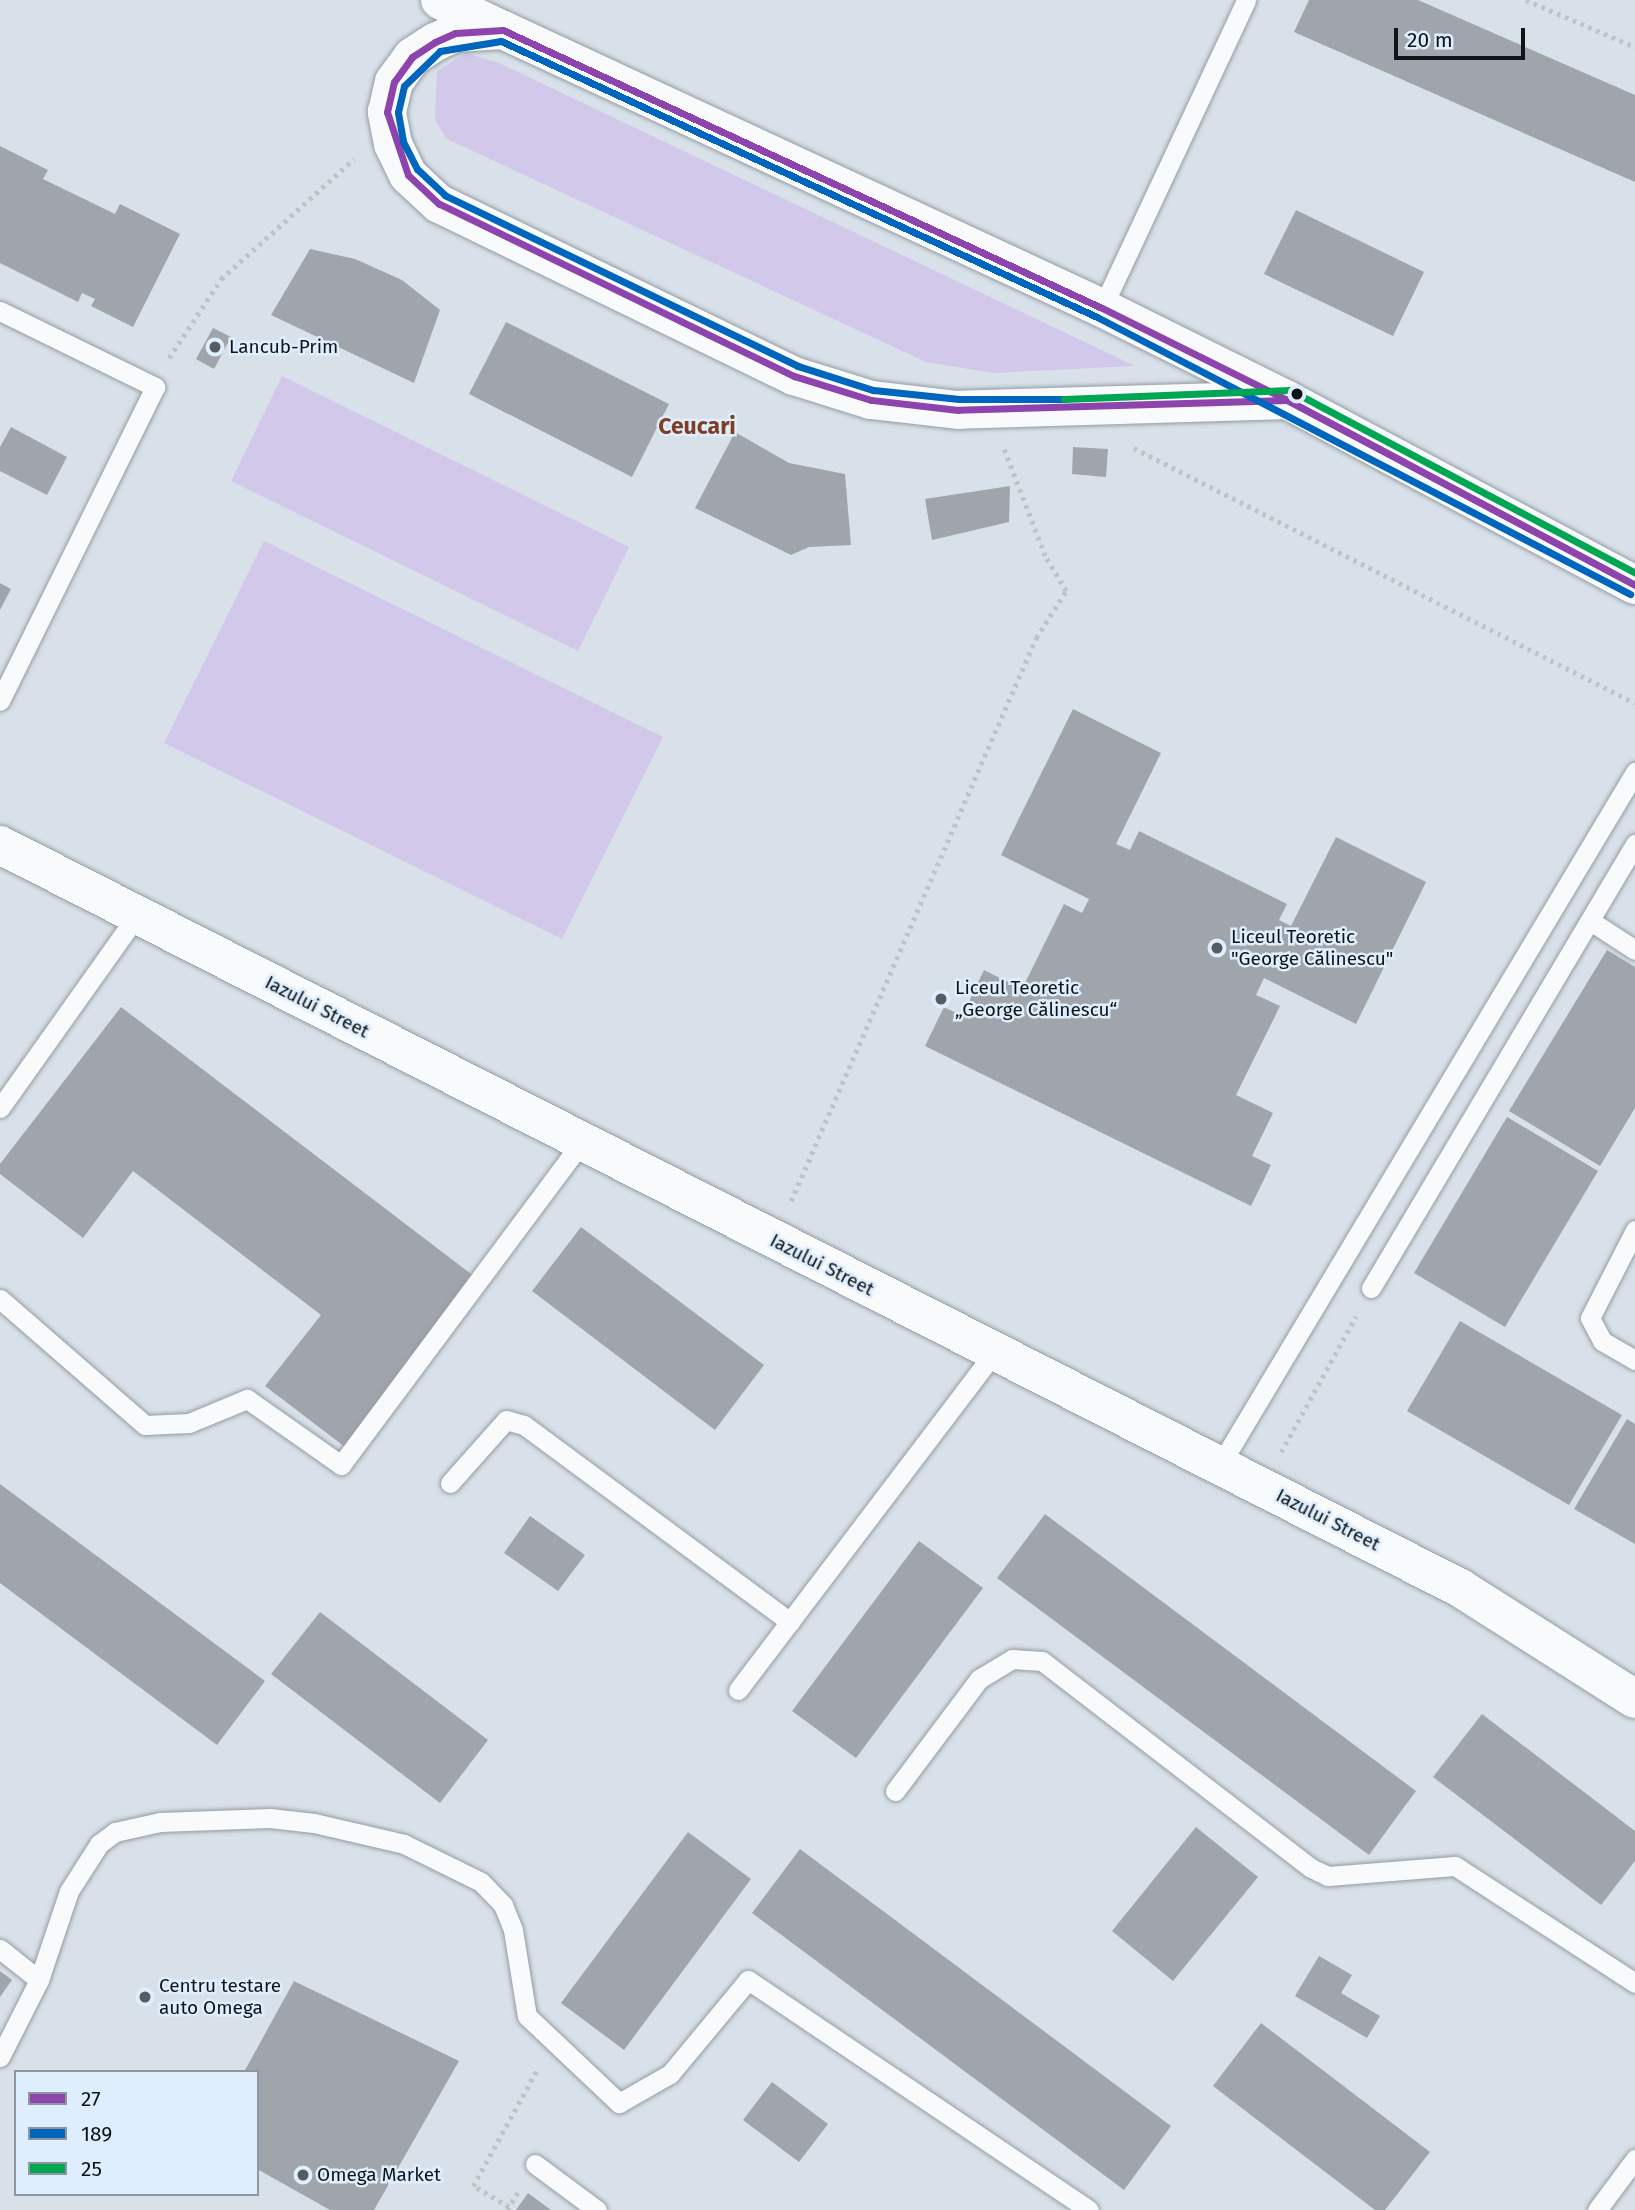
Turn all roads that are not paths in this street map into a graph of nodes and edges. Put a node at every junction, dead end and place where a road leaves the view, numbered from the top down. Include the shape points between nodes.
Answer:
1 (440, 0) edge
2 (1246, 0) edge
3 (503, 30) junction
4 (1102, 307) junction
5 (0, 311) edge
6 (1287, 400) junction
7 (1635, 585) edge
8 (0, 701) edge
9 (1635, 772) edge
10 (1635, 844) edge
11 (0, 845) edge
12 (138, 915) junction
13 (1592, 922) junction
14 (1635, 950) edge
15 (0, 1108) edge
16 (582, 1142) junction
17 (1635, 1230) edge
18 (1370, 1288) road end
19 (0, 1299) edge
20 (994, 1353) junction
21 (1635, 1360) edge
22 (1220, 1465) junction
23 (450, 1483) dead end
24 (790, 1622) junction
25 (738, 1690) dead end
26 (1635, 1699) edge
27 (895, 1791) dead end
28 (0, 1949) edge
29 (39, 1980) junction
30 (1635, 1983) edge
31 (0, 2057) edge
32 (1635, 2159) edge
33 (535, 2164) dead end
34 (597, 2210) edge
35 (1089, 2210) edge
36 (1597, 2210) edge

1 - 3 street
2 - 4 lane
3 - 4 street
3 - 6 street via 445,37 412,57 394,82 387,112 408,175 439,204 794,376 871,400 958,410
4 - 6 street
5 - 8 lane via 155,387
6 - 7 street
9 - 22 lane
10 - 13 lane
11 - 12 street, Iazului Street
12 - 15 lane
12 - 16 street, Iazului Street
13 - 14 lane
13 - 18 lane
16 - 19 lane via 341,1465 247,1399 190,1423 145,1424
16 - 20 street, Iazului Street
17 - 21 lane via 1590,1318 1602,1340
20 - 22 street, Iazului Street
20 - 24 lane
22 - 26 street, Iazului Street via 1460,1588
23 - 24 lane via 506,1420 524,1425
24 - 25 lane
27 - 30 lane via 979,1679 1012,1659 1042,1661 1311,1868 1328,1876 1455,1866
28 - 29 lane
29 - 31 lane
29 - 35 lane via 78,1873 115,1832 160,1822 270,1818 314,1823 414,1848 481,1882 503,1905 513,1930 527,2016 619,2103 670,2074 748,1980
32 - 36 lane
33 - 34 lane

